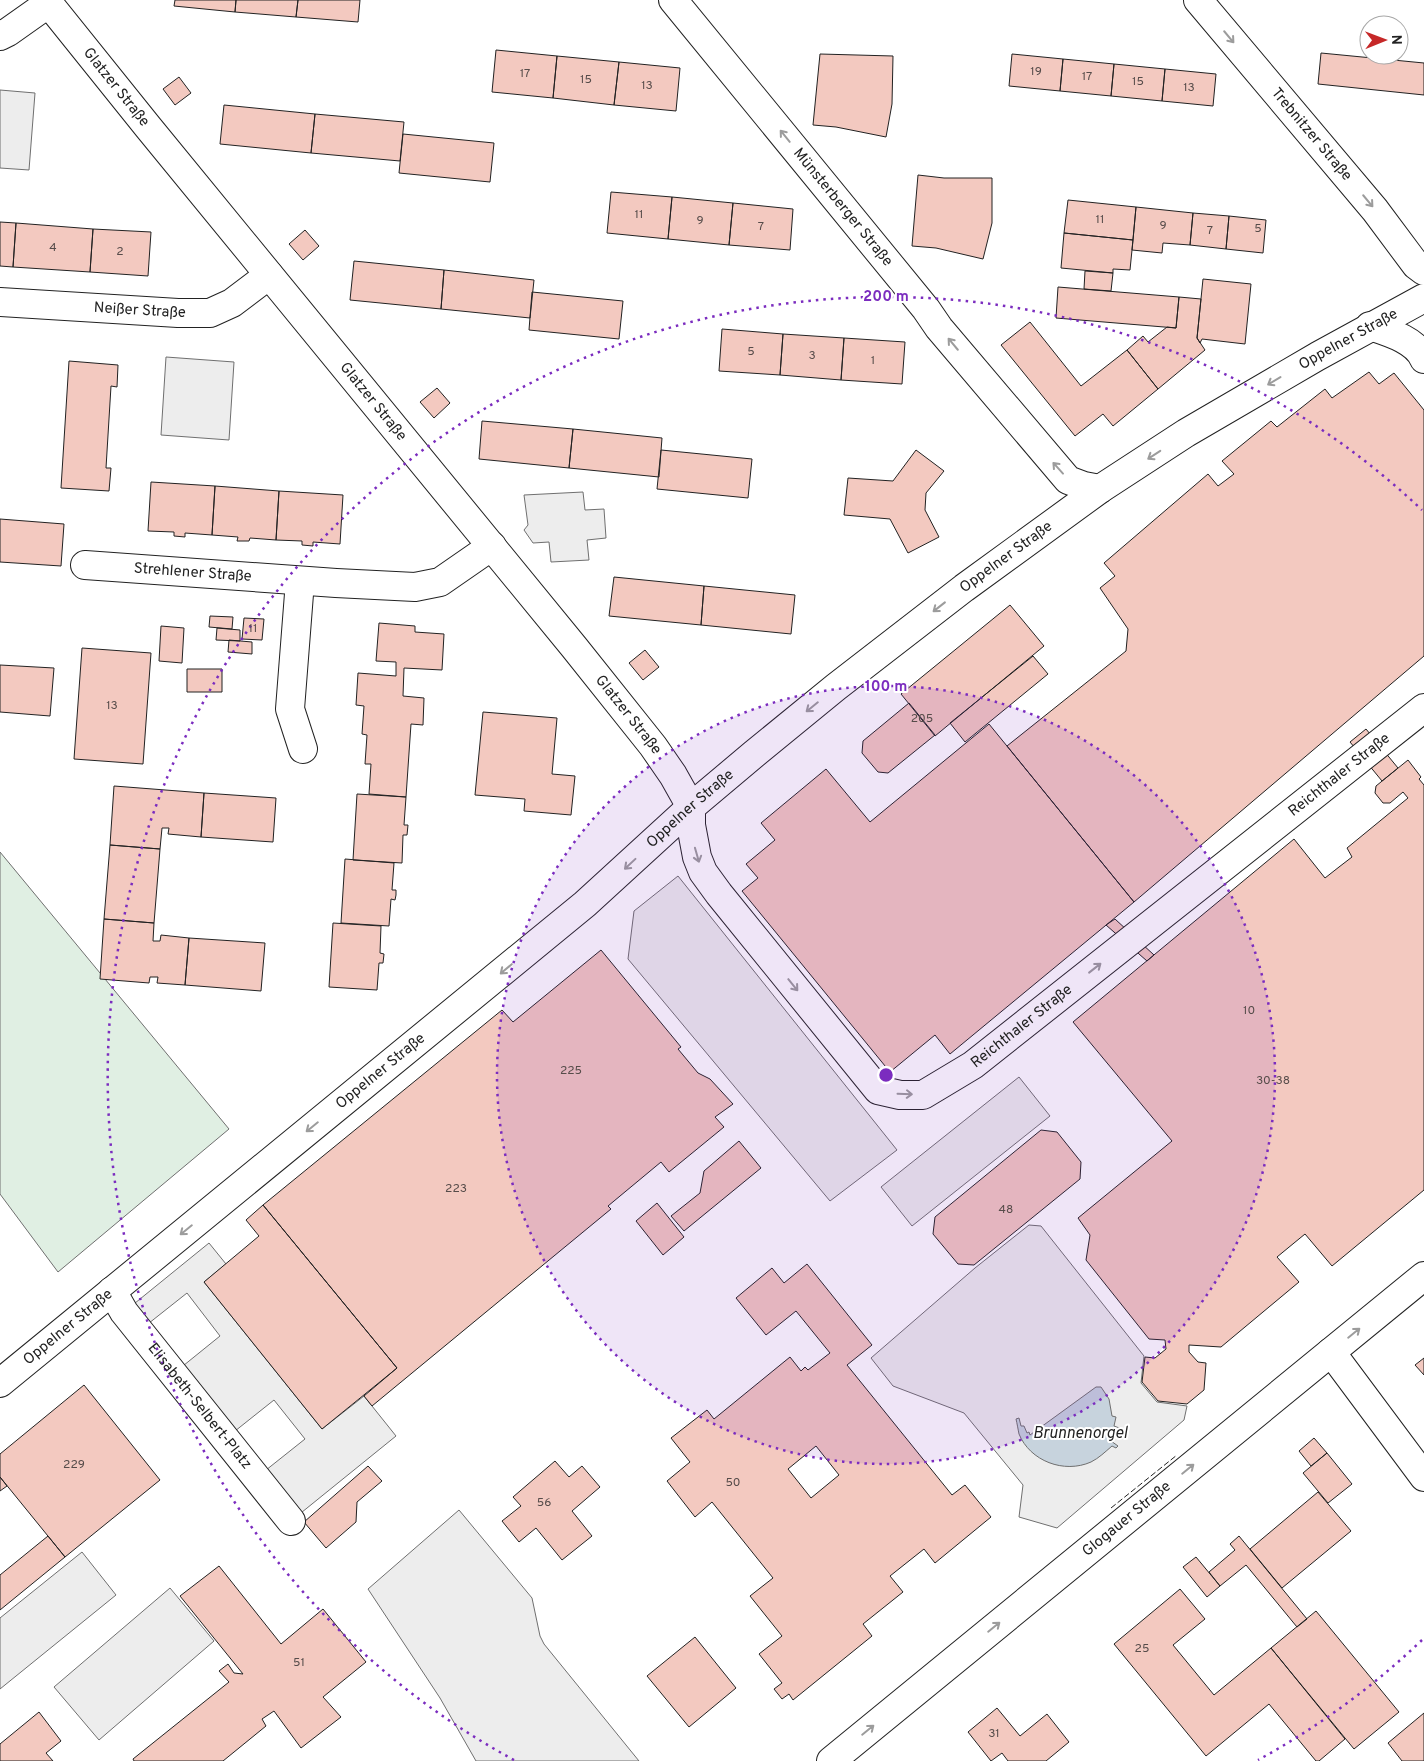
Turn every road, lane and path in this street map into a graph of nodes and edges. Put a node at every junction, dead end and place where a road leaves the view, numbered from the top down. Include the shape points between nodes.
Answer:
1 (673, 0) edge
2 (1198, 0) edge
3 (48, 2) edge
4 (0, 36) edge
5 (1424, 270) edge
6 (269, 275) junction
7 (1424, 298) edge
8 (0, 302) edge
9 (1370, 326) junction
10 (1424, 358) edge
11 (1100, 489) junction
12 (492, 546) junction
13 (85, 565) dead end
14 (300, 581) junction
15 (1424, 708) edge
16 (303, 749) dead end
17 (691, 807) junction
18 (1424, 1276) edge
19 (112, 1291) junction
20 (1331, 1352) junction
21 (0, 1383) edge
22 (1424, 1477) edge
23 (290, 1521) dead end
24 (831, 1761) edge

11 -> 1 street, Münsterberger Straße via 1068,480 1042,451
2 -> 5 street, Trebnitzer Straße via 1375,210 1416,265
3 - 4 street
3 - 6 street, Glatzer Straße
6 - 8 street, Neißer Straße via 232,303 210,313
6 - 12 street, Glatzer Straße
7 - 9 street, Oppelner Straße
9 - 10 street via 1412,345
9 -> 11 street, Oppelner Straße via 1218,414
11 -> 17 street, Oppelner Straße via 908,631
12 - 14 street, Strehlener Straße via 440,582 414,587
12 - 17 street, Glatzer Straße via 653,746
13 - 14 street, Strehlener Straße
14 - 16 street via 290,710
17 -> 15 street, Reichthaler Straße via 697,857 703,872 746,928 878,1090 900,1095 924,1095 973,1066
17 -> 19 street, Oppelner Straße via 585,904
20 -> 18 street, Glogauer Straße
19 - 21 street, Oppelner Straße
19 - 23 street, Elisabeth-Selbert-Platz via 124,1312
20 - 22 street
24 -> 20 street, Glogauer Straße

